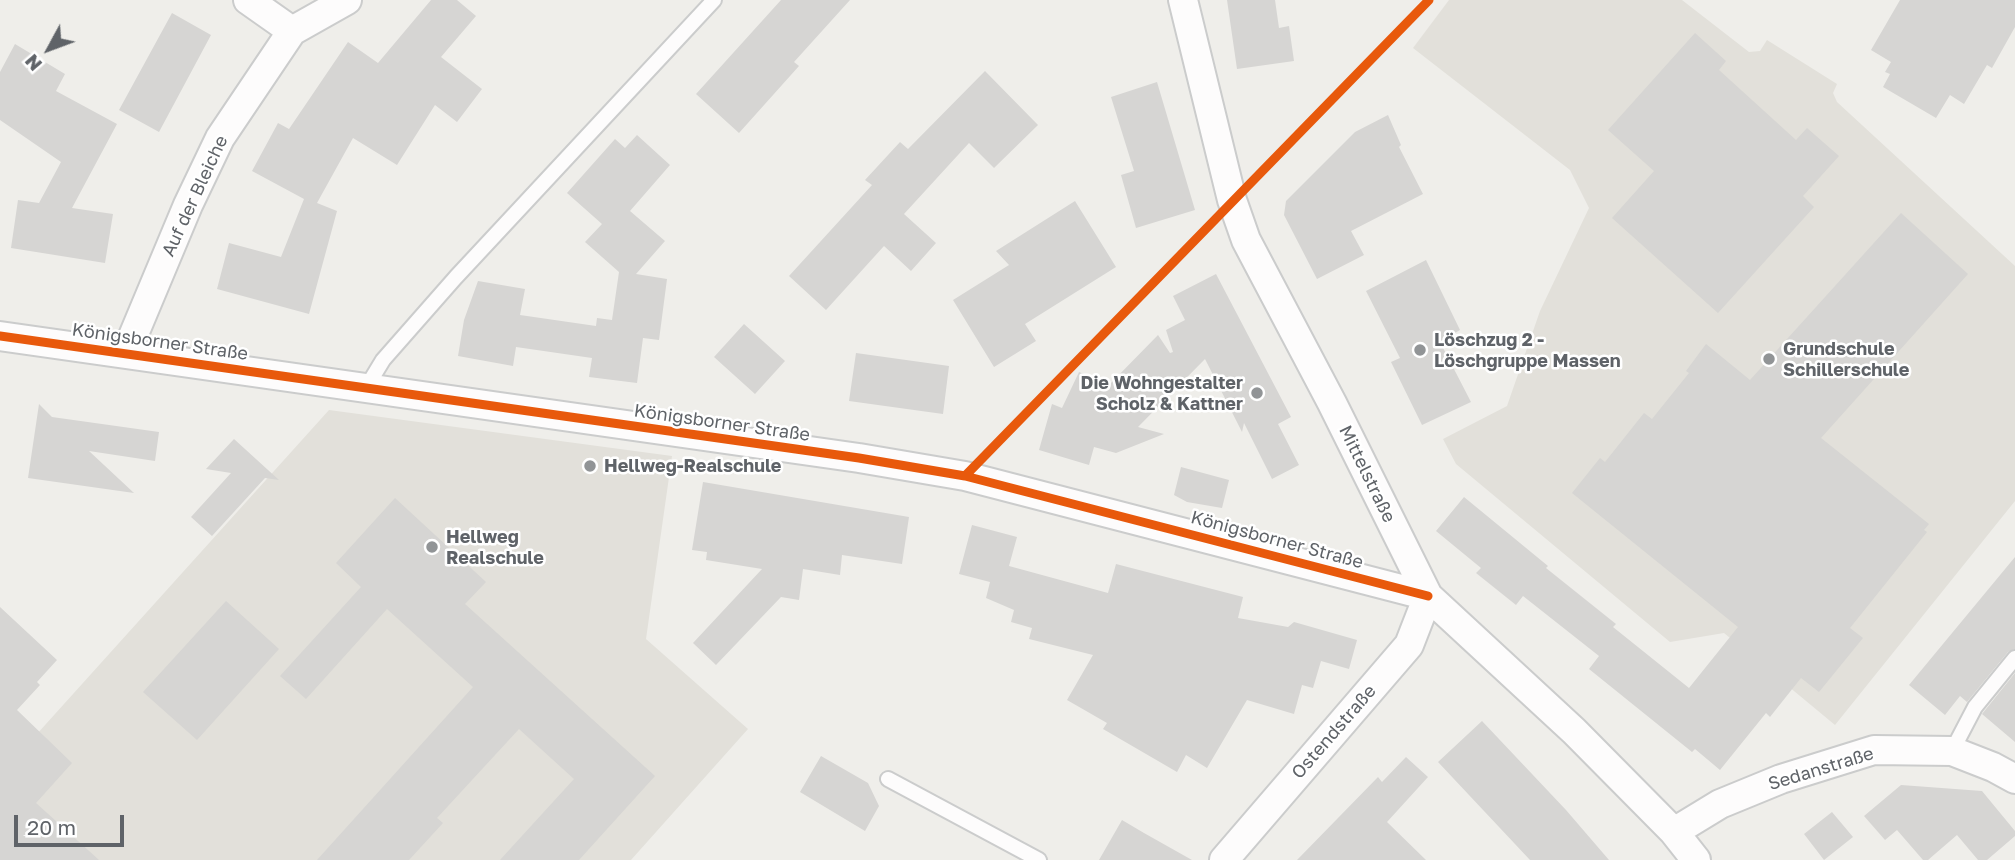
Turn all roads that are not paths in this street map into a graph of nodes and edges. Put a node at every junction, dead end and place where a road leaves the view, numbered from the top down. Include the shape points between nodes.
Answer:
1 (248, 0) edge
2 (346, 0) edge
3 (714, 0) edge
4 (1183, 0) edge
5 (292, 31) junction
6 (0, 336) edge
7 (126, 353) junction
8 (366, 388) junction
9 (1428, 596) junction
10 (2015, 658) edge
11 (1952, 751) junction
12 (888, 779) dead end
13 (2015, 779) edge
14 (1674, 832) junction
15 (1039, 860) edge
16 (1224, 860) edge
17 (1696, 860) edge

1 - 5 street
2 - 5 street, Auf der Bleiche
3 - 8 lane via 456,277 383,360
4 - 9 street, Mittelstraße via 1246,240
5 - 7 street, Auf der Bleiche via 220,138
6 - 7 street, Königsborner Straße
7 - 8 street, Königsborner Straße
8 - 9 street, Königsborner Straße via 965,476
9 - 14 street, Mittelstraße via 1574,731
9 - 16 street, Ostendstraße via 1409,645
10 - 11 lane via 1975,707
11 - 13 street, Sedanstraße
11 - 14 street, Sedanstraße via 1874,750 1720,804
12 - 15 lane
14 - 17 street, Mittelstraße

